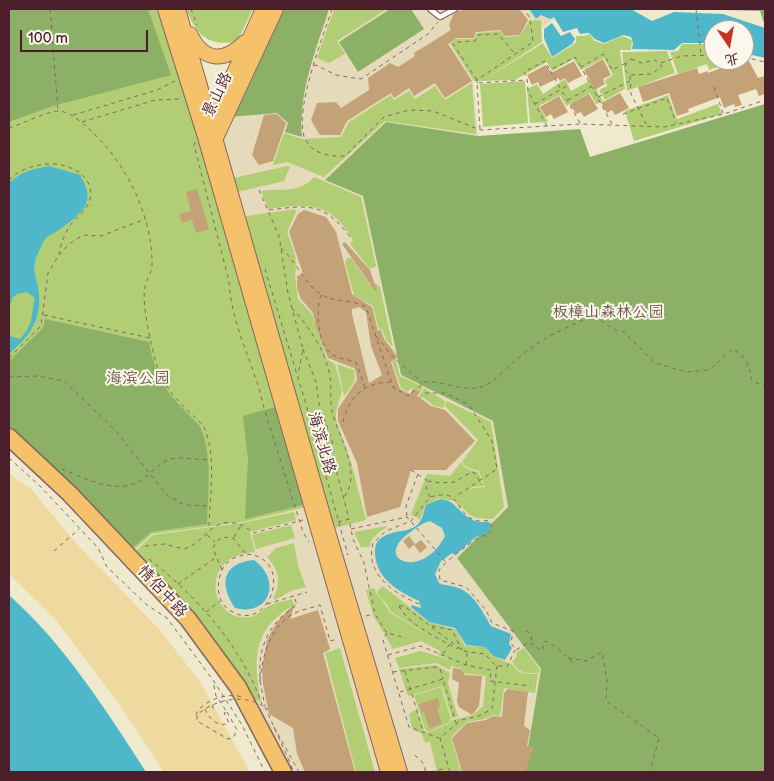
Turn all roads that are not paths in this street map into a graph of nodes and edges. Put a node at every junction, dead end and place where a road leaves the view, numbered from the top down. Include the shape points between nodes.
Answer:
1 (165, 9) edge
2 (263, 9) edge
3 (276, 9) edge
4 (430, 9) edge
5 (455, 9) edge
6 (183, 11) edge
7 (251, 36) junction
8 (210, 123) junction
9 (206, 138) junction
10 (9, 437) edge
11 (9, 449) edge
12 (271, 772) edge
13 (283, 772) edge
14 (388, 772) edge
15 (400, 772) edge

1 - 9 main road
2 - 7 main road, 景山路
3 - 9 main road, 景山路
4 - 5 lane via 440,17
6 - 7 main road via 196,46 205,54 223,57 234,52
6 - 8 main road
7 - 8 main road, 景山路
8 - 9 main road, 景山路
9 - 14 main road, 海滨北路 via 306,519
9 - 15 main road, 海滨北路 via 332,523
10 - 13 highway, 情侶中路 via 69,493 188,619 238,688
11 - 12 highway, 情侶中路 via 38,475 181,626 223,683

